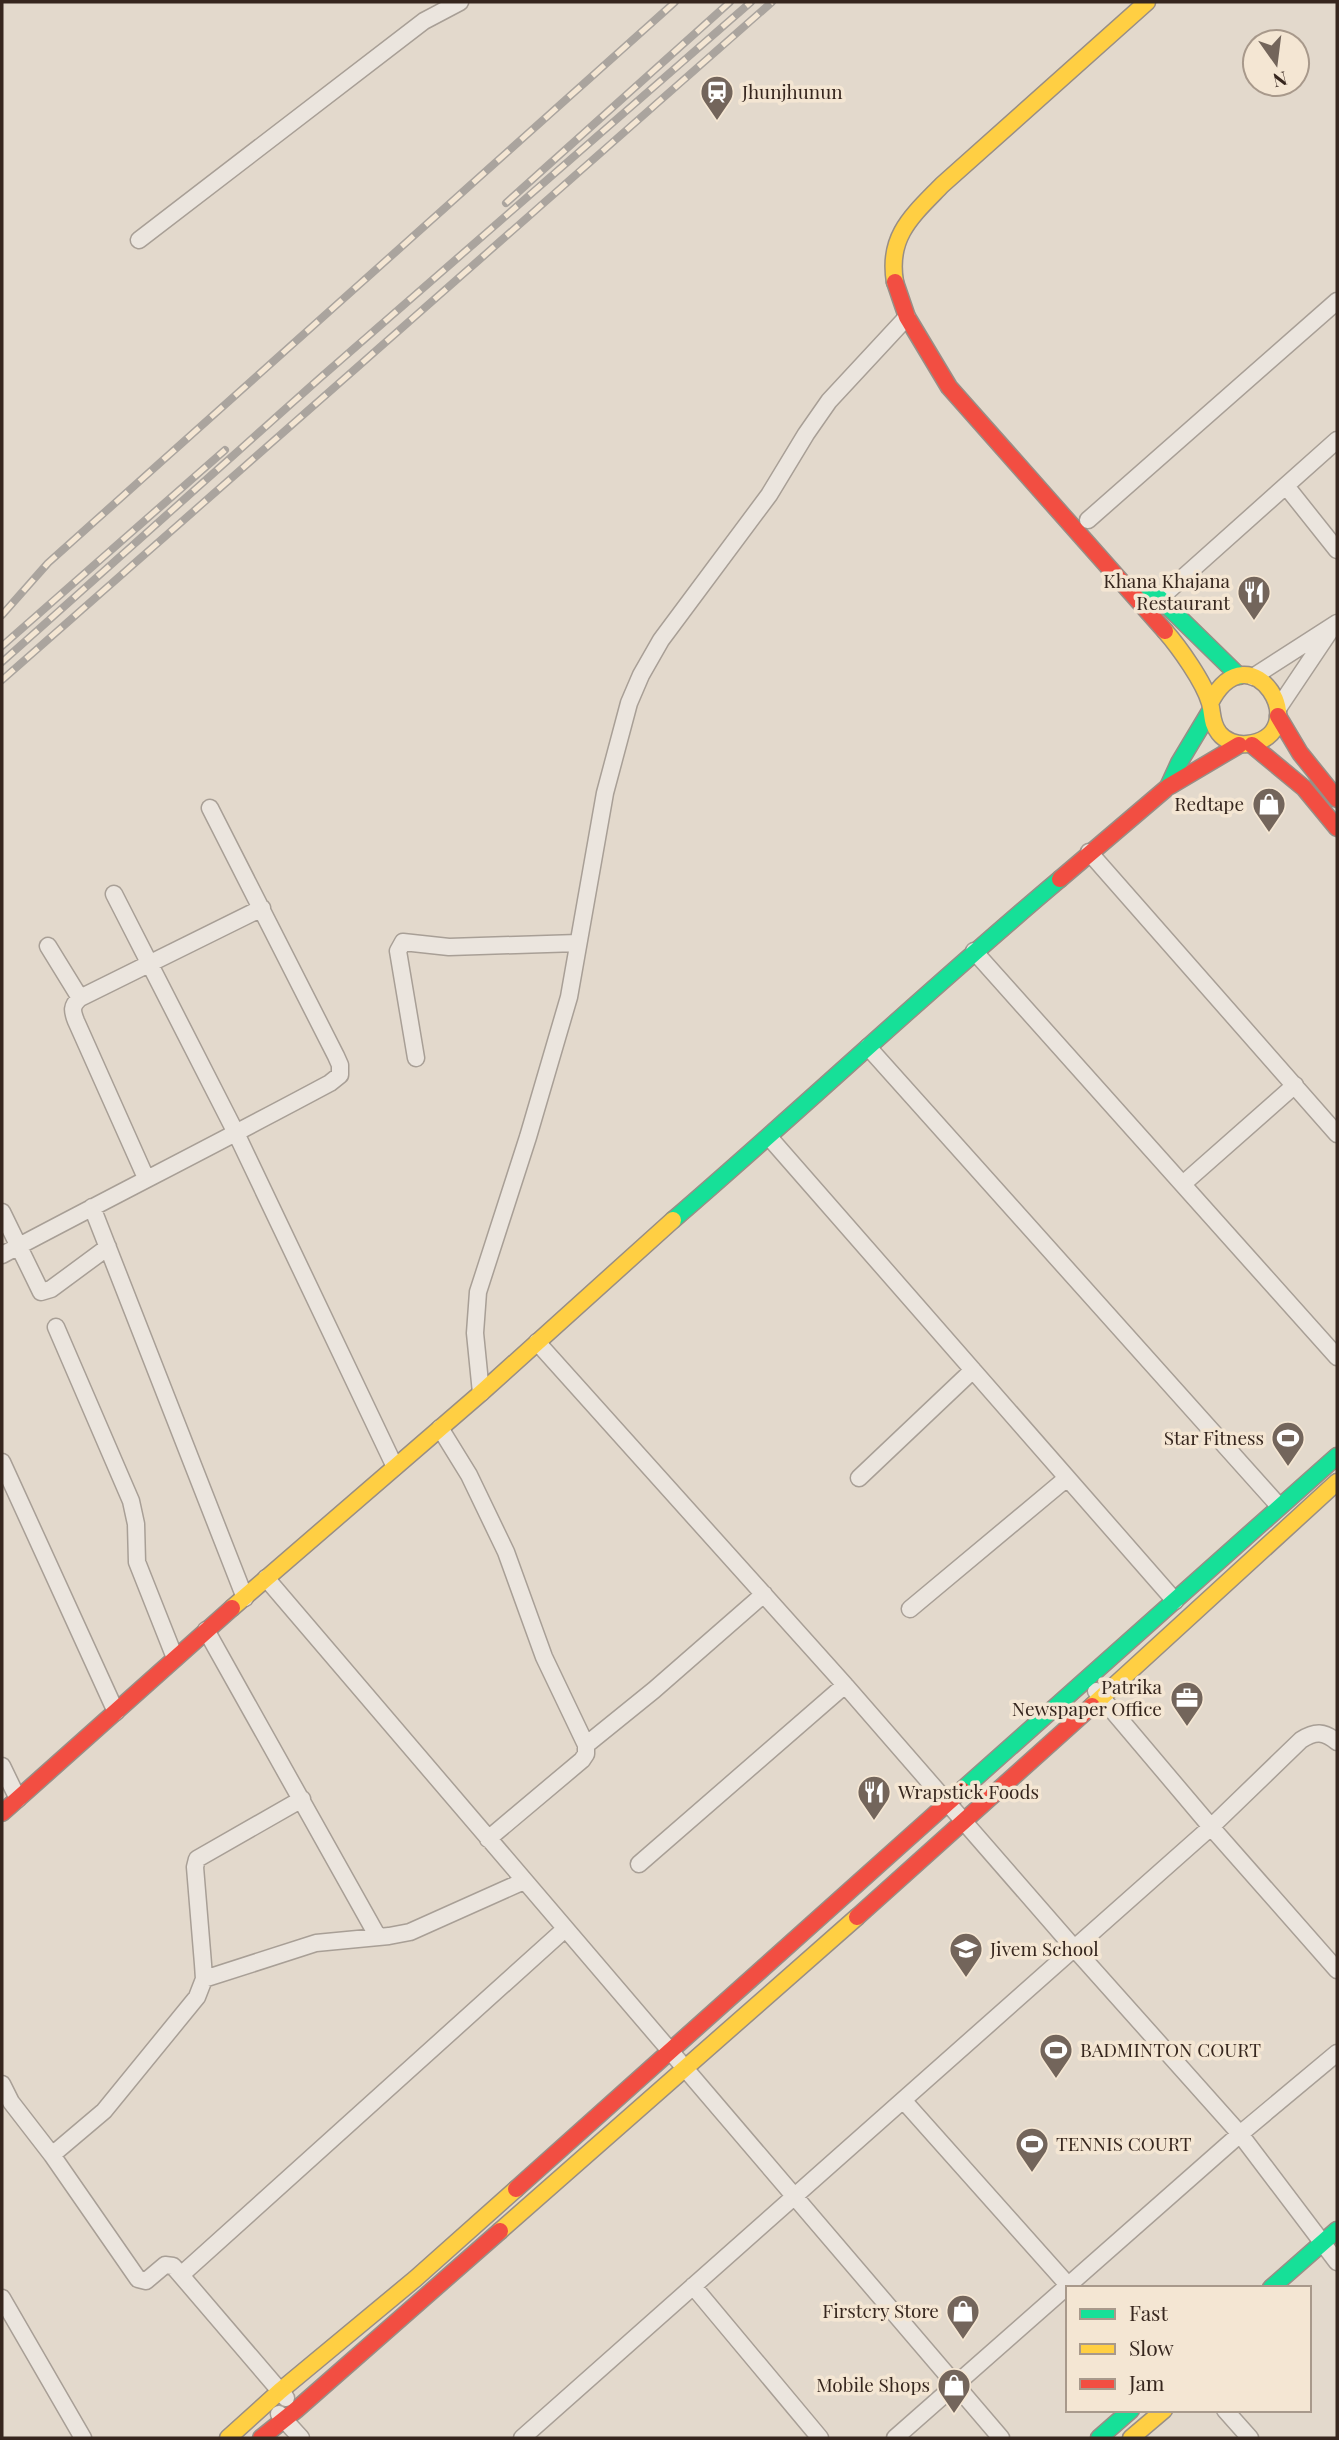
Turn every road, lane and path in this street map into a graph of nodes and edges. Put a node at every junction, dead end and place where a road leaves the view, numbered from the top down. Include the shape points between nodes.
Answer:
1 (460, 2) edge
2 (1147, 2) edge
3 (139, 240) dead end
4 (1337, 301) edge
5 (907, 317) junction
6 (933, 361) junction
7 (1337, 440) edge
8 (1286, 486) junction
9 (1088, 520) junction
10 (1337, 550) edge
11 (1159, 599) junction
12 (1335, 624) edge
13 (1246, 677) junction
14 (1209, 708) junction
15 (1279, 712) junction
16 (1245, 745) junction
17 (1168, 787) junction
18 (1337, 799) edge
19 (210, 808) dead end
20 (1337, 828) edge
21 (1089, 852) junction
22 (114, 894) dead end
23 (262, 908) junction
24 (579, 943) junction
25 (48, 946) dead end
26 (974, 951) junction
27 (149, 963) junction
28 (80, 998) junction
29 (868, 1047) junction
30 (416, 1058) dead end
31 (1295, 1085) junction
32 (236, 1133) junction
33 (1337, 1134) edge
34 (769, 1137) junction
35 (146, 1178) junction
36 (1184, 1183) junction
37 (92, 1207) junction
38 (2, 1212) edge
39 (18, 1247) junction
40 (108, 1247) junction
41 (2, 1255) edge
42 (56, 1327) dead end
43 (537, 1342) junction
44 (1337, 1357) edge
45 (973, 1370) junction
46 (481, 1393) junction
47 (440, 1428) junction
48 (1337, 1456) edge
49 (2, 1462) edge
50 (395, 1467) junction
51 (859, 1478) dead end
52 (1067, 1478) junction
53 (1337, 1482) edge
54 (1279, 1506) junction
55 (266, 1578) junction
56 (764, 1594) junction
57 (245, 1598) junction
58 (1175, 1601) junction
59 (910, 1609) dead end
60 (206, 1630) junction
61 (175, 1658) junction
62 (1087, 1681) junction
63 (845, 1685) junction
64 (1101, 1697) junction
65 (116, 1712) junction
66 (1337, 1742) edge
67 (586, 1745) junction
68 (2, 1766) edge
69 (18, 1799) junction
70 (302, 1799) junction
71 (947, 1804) junction
72 (2, 1813) edge
73 (964, 1823) junction
74 (1211, 1827) junction
75 (488, 1839) junction
76 (639, 1864) dead end
77 (524, 1881) junction
78 (565, 1929) junction
79 (378, 1937) junction
80 (1074, 1948) junction
81 (1337, 1970) edge
82 (204, 1979) junction
83 (670, 2052) junction
84 (1337, 2053) edge
85 (684, 2068) junction
86 (2, 2084) edge
87 (903, 2100) junction
88 (1240, 2134) junction
89 (52, 2155) junction
90 (794, 2197) junction
91 (1337, 2230) edge
92 (1322, 2244) junction
93 (1334, 2261) edge
94 (181, 2274) junction
95 (1068, 2285) joint
96 (693, 2286) junction
97 (1273, 2286) edge
98 (1066, 2287) edge
99 (2, 2298) edge
100 (955, 2385) junction
101 (274, 2396) junction
102 (1129, 2412) edge
103 (1162, 2412) edge
104 (1227, 2412) edge
105 (290, 2414) junction
106 (83, 2438) edge
107 (228, 2438) edge
108 (261, 2438) edge
109 (300, 2438) edge
110 (522, 2438) edge
111 (820, 2438) edge
112 (895, 2438) edge
113 (1001, 2438) edge
114 (1099, 2438) edge
115 (1131, 2438) edge
116 (1250, 2438) edge

1 - 3 street via 424,21
2 - 5 main road via 913,215 897,239 892,266
4 - 9 street
5 - 6 main road
5 - 24 street via 829,401 769,495 661,640 640,676 605,793
6 - 9 main road via 964,379
6 - 14 main road via 948,387 1181,649
7 - 8 street
8 - 10 street
8 - 11 street
9 - 11 main road
11 - 13 main road
12 - 13 street
12 - 15 street
13 - 14 main road via 1226,681 1215,691
13 - 15 main road via 1270,688
14 - 16 main road via 1215,731 1230,743
14 - 17 main road
15 - 16 main road via 1264,739
15 - 18 main road via 1300,753
16 - 17 main road
16 - 20 main road via 1304,788
17 - 21 main road
19 - 23 street
21 - 26 main road
21 - 31 street
22 - 27 street
23 - 27 street
23 - 32 street via 341,1071 330,1083
24 - 30 street via 449,947 403,942 398,951
24 - 46 street via 551,1063 478,1292 475,1333
25 - 28 street
26 - 29 main road
26 - 36 street
27 - 28 street
27 - 32 street
28 - 35 street via 72,1008 76,1021
29 - 34 main road
29 - 54 street
31 - 33 street
31 - 36 street
32 - 35 street
32 - 50 street
34 - 43 main road
34 - 45 street
35 - 37 street
36 - 44 street
37 - 39 street
37 - 40 street
38 - 39 street
39 - 40 street via 43,1293
39 - 41 street
40 - 57 street
42 - 61 street via 131,1501 137,1562
43 - 46 main road
43 - 56 street
45 - 51 street
45 - 52 street
46 - 47 main road
47 - 50 main road
47 - 67 street via 501,1542 551,1674
48 - 54 main road
49 - 65 street
50 - 55 main road
52 - 58 street
52 - 59 street
53 - 64 main road
54 - 58 main road
55 - 57 main road
55 - 75 street
56 - 63 street
56 - 67 street
57 - 60 main road
58 - 62 main road
60 - 61 main road
60 - 70 street
61 - 65 main road
62 - 64 street
62 - 71 main road
63 - 71 street
63 - 76 street
64 - 73 main road
64 - 74 street
65 - 69 main road
66 - 74 street via 1319,1732 1301,1740
67 - 75 street via 582,1760
68 - 69 street
69 - 72 main road
70 - 79 street
70 - 82 street via 197,1859
71 - 73 street
71 - 83 main road
73 - 80 street
73 - 85 main road
74 - 80 street
74 - 81 street
75 - 77 street
77 - 78 street
77 - 79 street via 435,1922
78 - 83 street
78 - 94 street
79 - 82 street via 316,1943
80 - 87 street
80 - 88 street
82 - 89 street via 193,2003 129,2083
83 - 85 street
83 - 101 main road via 415,2279
84 - 88 street
85 - 90 street
85 - 105 main road
86 - 89 street
87 - 90 street
87 - 95 street
88 - 92 street
88 - 95 street
89 - 94 street via 138,2279 146,2281 168,2263
90 - 96 street
90 - 100 street
91 - 92 main road
92 - 93 street
92 - 97 main road
94 - 101 street
96 - 110 street
96 - 111 street
98 - 100 street
99 - 106 street
100 - 112 street
100 - 113 street
101 - 105 street
101 - 107 main road
102 - 114 main road
103 - 115 main road
104 - 116 street
105 - 108 main road
105 - 109 street

